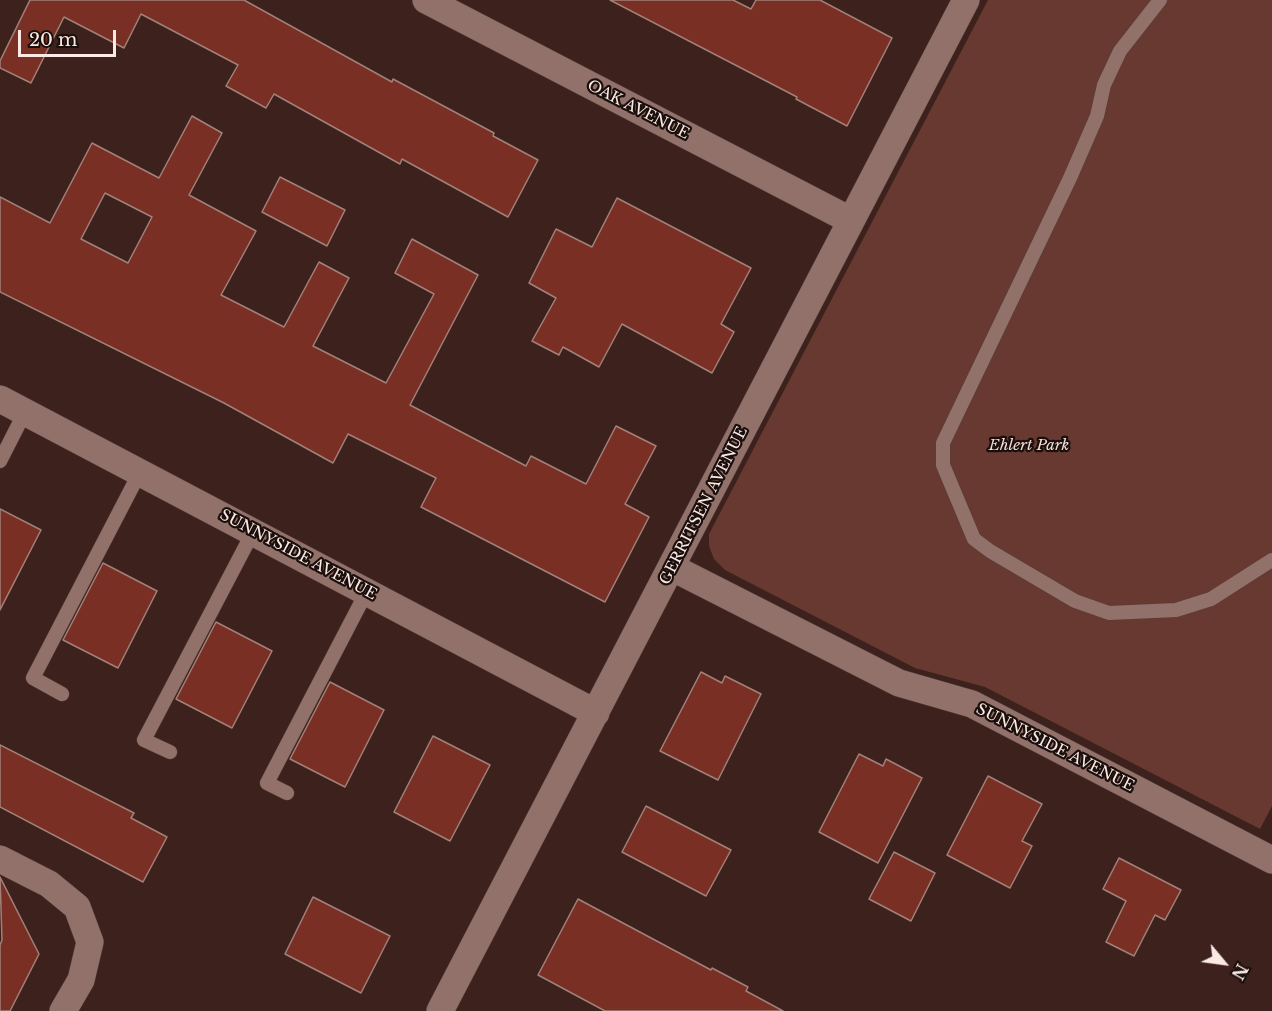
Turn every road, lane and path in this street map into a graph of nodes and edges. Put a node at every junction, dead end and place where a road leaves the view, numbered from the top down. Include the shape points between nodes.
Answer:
1 (426, 0) edge
2 (966, 0) edge
3 (1160, 0) edge
4 (850, 220) junction
5 (0, 399) edge
6 (25, 412) junction
7 (0, 461) edge
8 (140, 472) junction
9 (253, 532) junction
10 (1272, 560) edge
11 (673, 568) junction
12 (367, 591) junction
13 (62, 694) dead end
14 (596, 713) junction
15 (170, 752) dead end
16 (287, 793) dead end
17 (0, 860) edge
18 (1272, 860) edge
19 (63, 1011) edge
20 (440, 1011) edge

1 - 4 street, OAK AVENUE
2 - 4 street, GERRITSEN AVENUE
3 - 10 lane via 1120,51 1104,85 1097,116 1070,178 943,443 943,465 974,539 1075,601 1110,613 1176,610 1212,599
4 - 11 street, GERRITSEN AVENUE
5 - 6 street, SUNNYSIDE AVENUE
6 - 7 lane
6 - 8 street, SUNNYSIDE AVENUE
8 - 9 street, SUNNYSIDE AVENUE
8 - 13 lane via 33,678
9 - 12 street, SUNNYSIDE AVENUE
9 - 15 lane via 144,740
11 - 14 street, GERRITSEN AVENUE
11 - 18 street, SUNNYSIDE AVENUE via 898,683 972,704
12 - 14 street, SUNNYSIDE AVENUE
12 - 16 lane via 267,783
14 - 20 street, GERRITSEN AVENUE
17 - 19 street via 49,884 77,907 90,942 81,980

